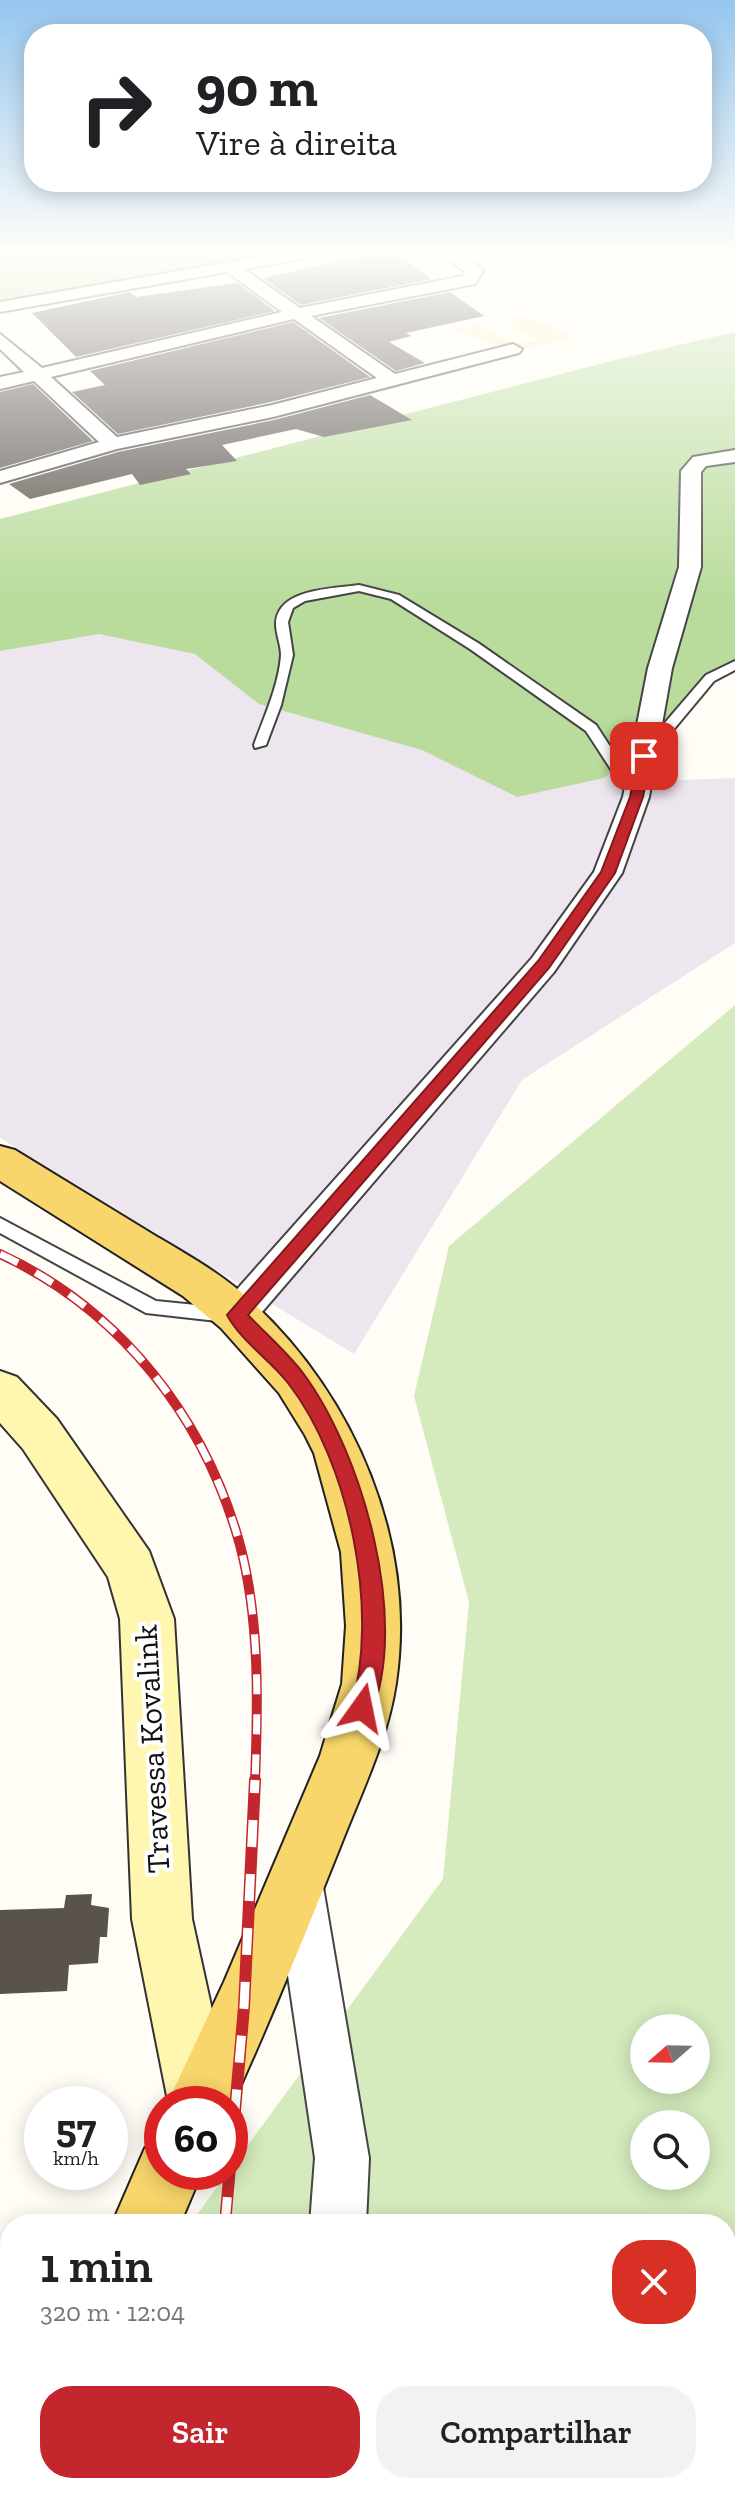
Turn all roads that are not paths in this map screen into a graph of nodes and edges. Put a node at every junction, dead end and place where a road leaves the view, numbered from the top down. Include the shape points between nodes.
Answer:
1 (31, 368) edge
2 (66, 368) edge
3 (375, 368) edge
4 (430, 368) edge
5 (38, 375) junction
6 (389, 378) junction
7 (0, 383) edge
8 (113, 444) junction
9 (735, 456) edge
10 (0, 477) edge
11 (735, 665) edge
12 (260, 745) dead end
13 (644, 756) junction
14 (636, 797) junction
15 (2, 1163) edge
16 (0, 1225) edge
17 (237, 1315) junction
18 (0, 1391) edge
19 (297, 1874) junction
20 (196, 2086) edge
21 (207, 2086) edge
22 (161, 2190) edge
23 (150, 2214) edge
24 (339, 2214) edge

1 - 5 street
2 - 5 street
3 - 6 street
4 - 6 street
5 - 7 street
5 - 8 street
6 - 8 street via 273,411
8 - 10 street
9 - 13 street via 700,461 691,471 690,567 660,668
11 - 13 lane via 710,678
12 - 14 lane via 287,655 282,622 288,606 302,598 359,588 395,597 591,728
13 - 14 street
14 - 17 street via 608,873 543,965
15 - 17 main road via 199,1284
16 - 17 lane via 153,1308
17 - 19 main road via 296,1379 322,1421 338,1451 367,1552 373,1626 369,1684 348,1756
18 - 20 street, Travessa Kovalink via 40,1434 131,1568 147,1619 162,1919
19 - 21 main road via 246,2004
19 - 24 street via 342,2158
22 - 23 main road

